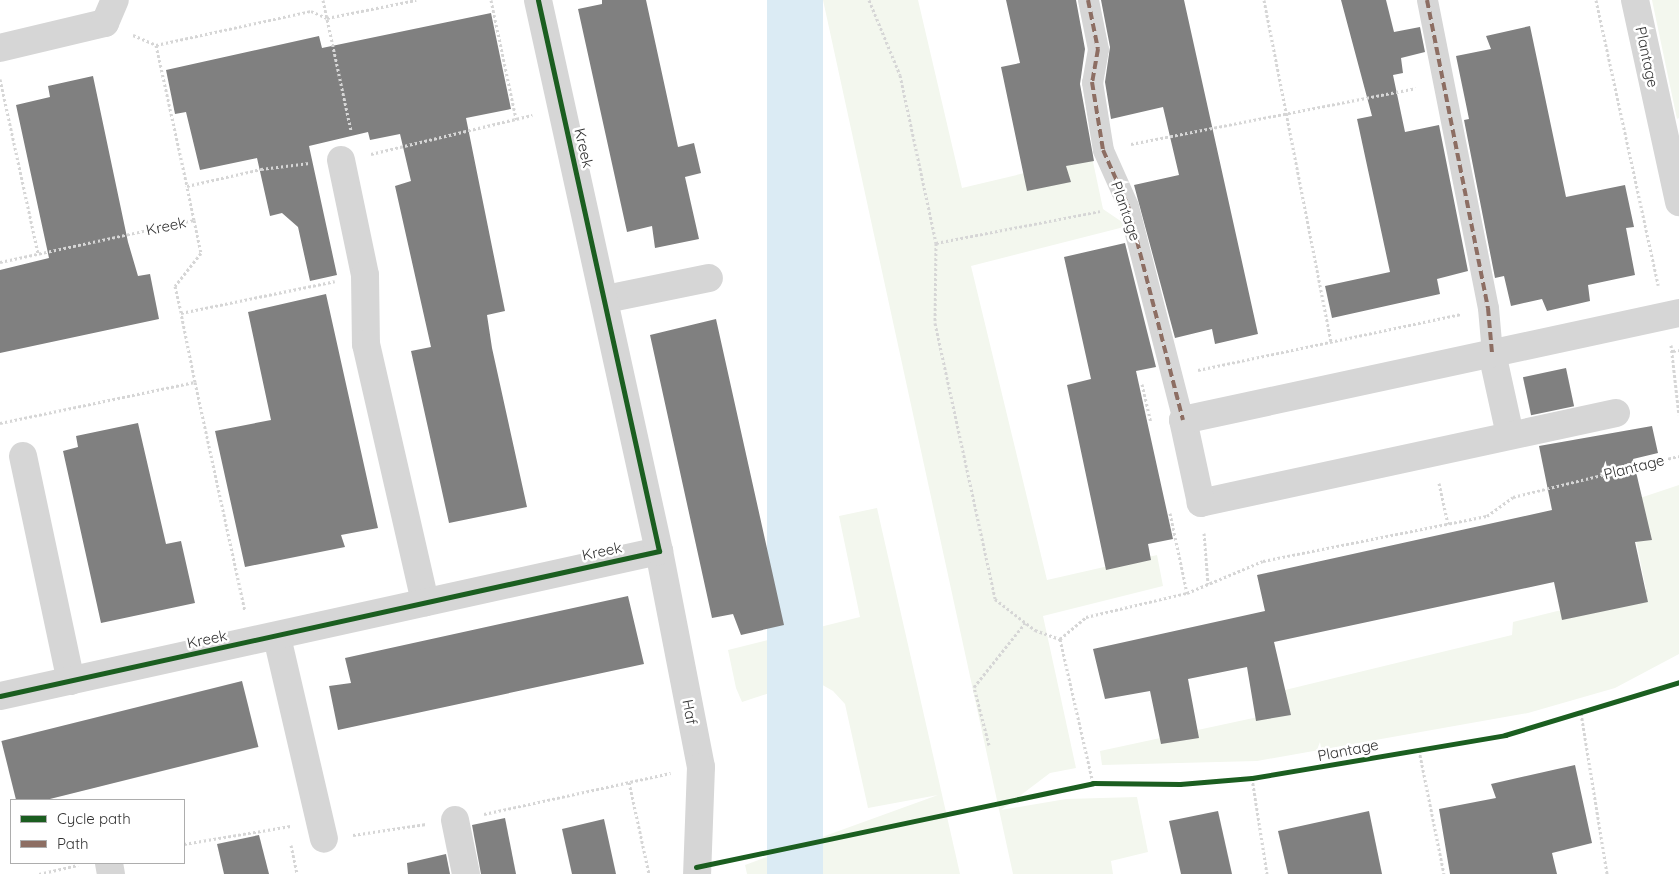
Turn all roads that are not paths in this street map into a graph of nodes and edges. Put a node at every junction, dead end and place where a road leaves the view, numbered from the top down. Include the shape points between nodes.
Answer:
1 (538, 0) edge
2 (1088, 0) edge
3 (1427, 0) edge
4 (1635, 0) edge
5 (110, 11) edge
6 (0, 48) edge
7 (348, 159) road end
8 (1679, 202) edge
9 (709, 278) dead end
10 (606, 299) junction
11 (1672, 314) edge
12 (1492, 353) junction
13 (1616, 413) dead end
14 (1183, 420) junction
15 (1510, 436) junction
16 (23, 456) dead end
17 (658, 551) junction
18 (425, 602) junction
19 (264, 639) junction
20 (70, 681) junction
21 (0, 696) edge
22 (455, 820) dead end
23 (324, 839) dead end
24 (466, 874) edge
25 (697, 874) edge

1 - 10 street, Kreek
2 - 14 street, Plantage via 1098,48 1092,82 1103,150 1128,206
3 - 12 street via 1488,308
4 - 8 street, Plantage
5 - 6 street
7 - 18 street via 364,275 366,344
9 - 10 street
10 - 17 street, Kreek
11 - 12 street
12 - 14 street
12 - 15 street
13 - 15 street
14 - 15 street, Plantage via 1201,503
16 - 20 street
17 - 18 street, Kreek
17 - 25 street, Haf via 701,767
18 - 19 street, Kreek
19 - 20 street, Kreek
19 - 23 street
20 - 21 street, Kreek
22 - 24 street

